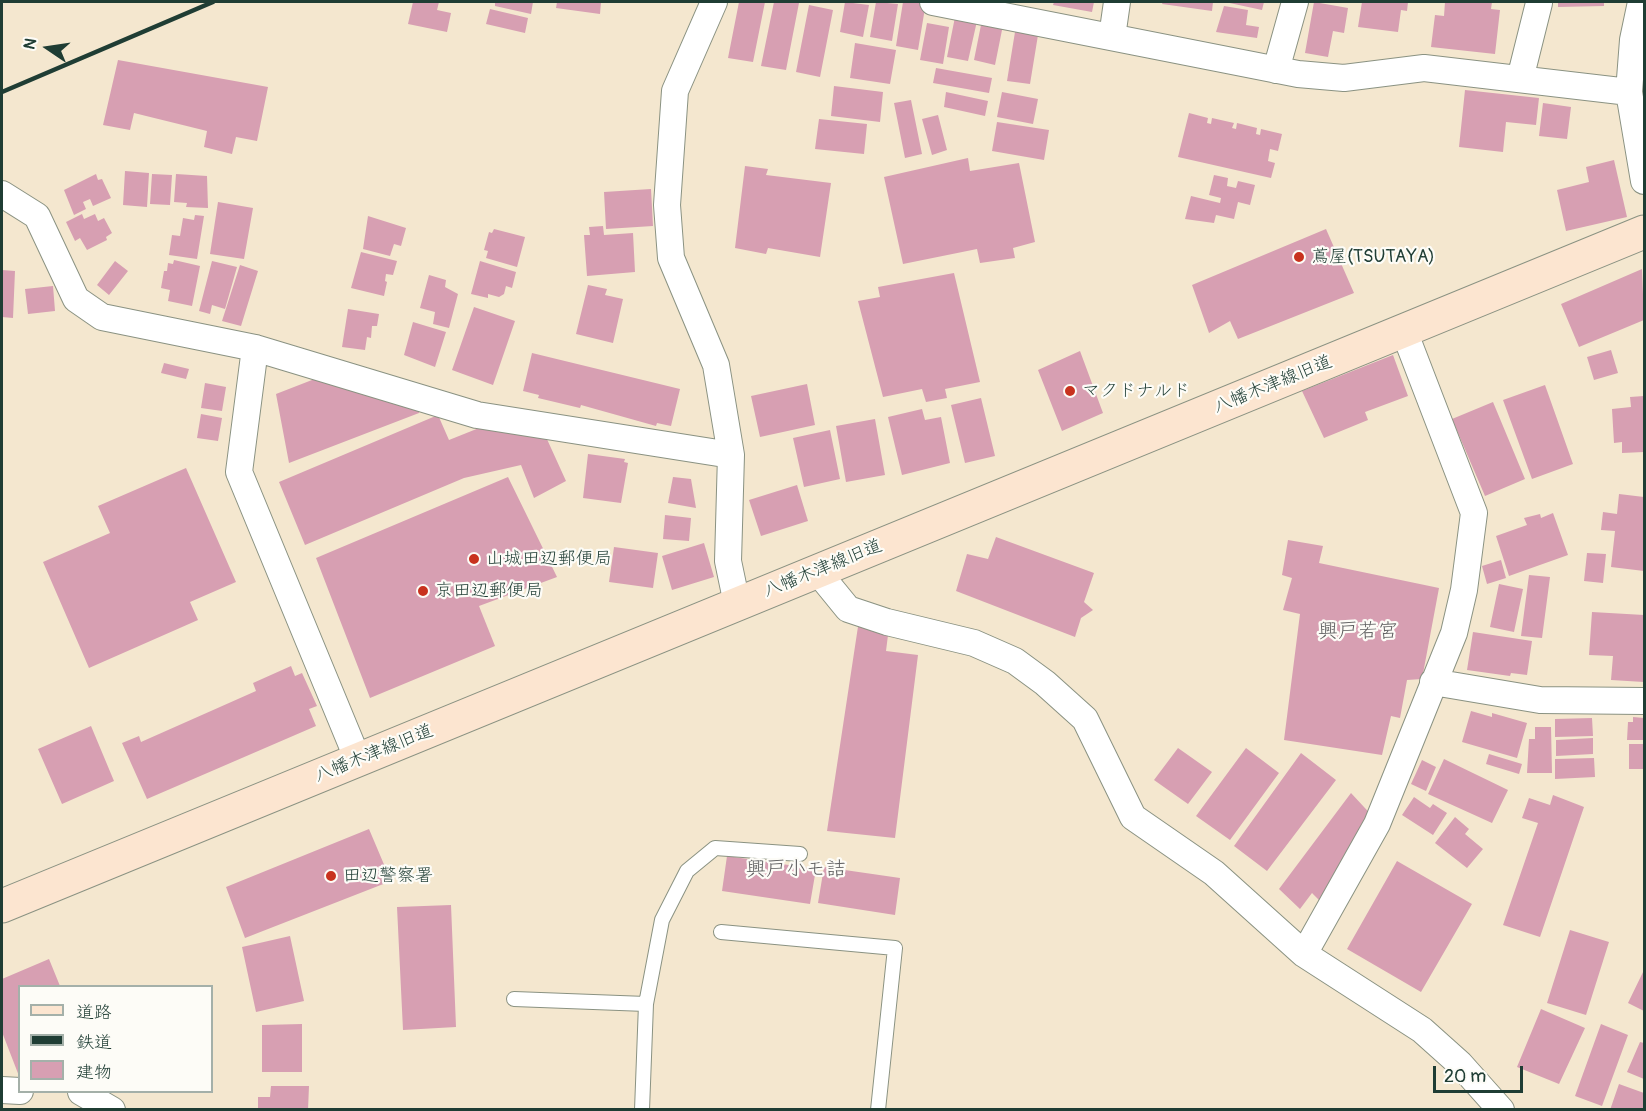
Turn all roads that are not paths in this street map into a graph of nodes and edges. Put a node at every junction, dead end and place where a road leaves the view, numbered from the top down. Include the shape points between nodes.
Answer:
1 (714, 2) edge
2 (933, 2) edge
3 (1117, 2) edge
4 (1295, 2) edge
5 (1641, 2) edge
6 (1539, 3) edge
7 (1112, 37) junction
8 (1276, 70) junction
9 (1520, 79) junction
10 (1629, 92) junction
11 (1644, 181) edge
12 (2, 194) edge
13 (1644, 232) edge
14 (1404, 331) junction
15 (255, 348) junction
16 (731, 455) junction
17 (817, 571) junction
18 (737, 604) junction
19 (1433, 682) junction
20 (1644, 701) edge
21 (358, 760) junction
22 (800, 854) dead end
23 (2, 906) edge
24 (721, 932) dead end
25 (1304, 954) junction
26 (514, 999) dead end
27 (646, 1004) junction
28 (2, 1090) edge
29 (18, 1091) edge
30 (83, 1093) edge
31 (112, 1110) edge
32 (642, 1110) edge
33 (878, 1110) edge
34 (1501, 1110) edge

1 - 16 street via 675,91 668,205 671,258 716,364
2 - 7 street
3 - 7 street
4 - 8 street
5 - 10 street
6 - 9 street
7 - 8 street
8 - 9 street via 1344,78 1424,68
9 - 10 street
10 - 11 street
12 - 15 street via 37,216 76,299 102,317
13 - 14 street, 八幡木津線旧道
14 - 17 street, 八幡木津線旧道
14 - 19 street via 1474,513 1454,633
15 - 16 street via 477,415
15 - 21 street via 239,472
16 - 18 street via 728,561
17 - 18 street, 八幡木津線旧道
17 - 25 street via 848,609 974,643 1015,661 1045,683 1085,719 1133,817 1214,873
18 - 21 street, 八幡木津線旧道
19 - 20 street via 1540,700
19 - 25 street via 1377,824
21 - 23 street, 八幡木津線旧道
22 - 27 lane via 715,848 687,871 662,920
24 - 33 lane via 895,948
25 - 34 street via 1422,1030 1460,1064
26 - 27 lane
27 - 32 lane
28 - 29 street
30 - 31 street

